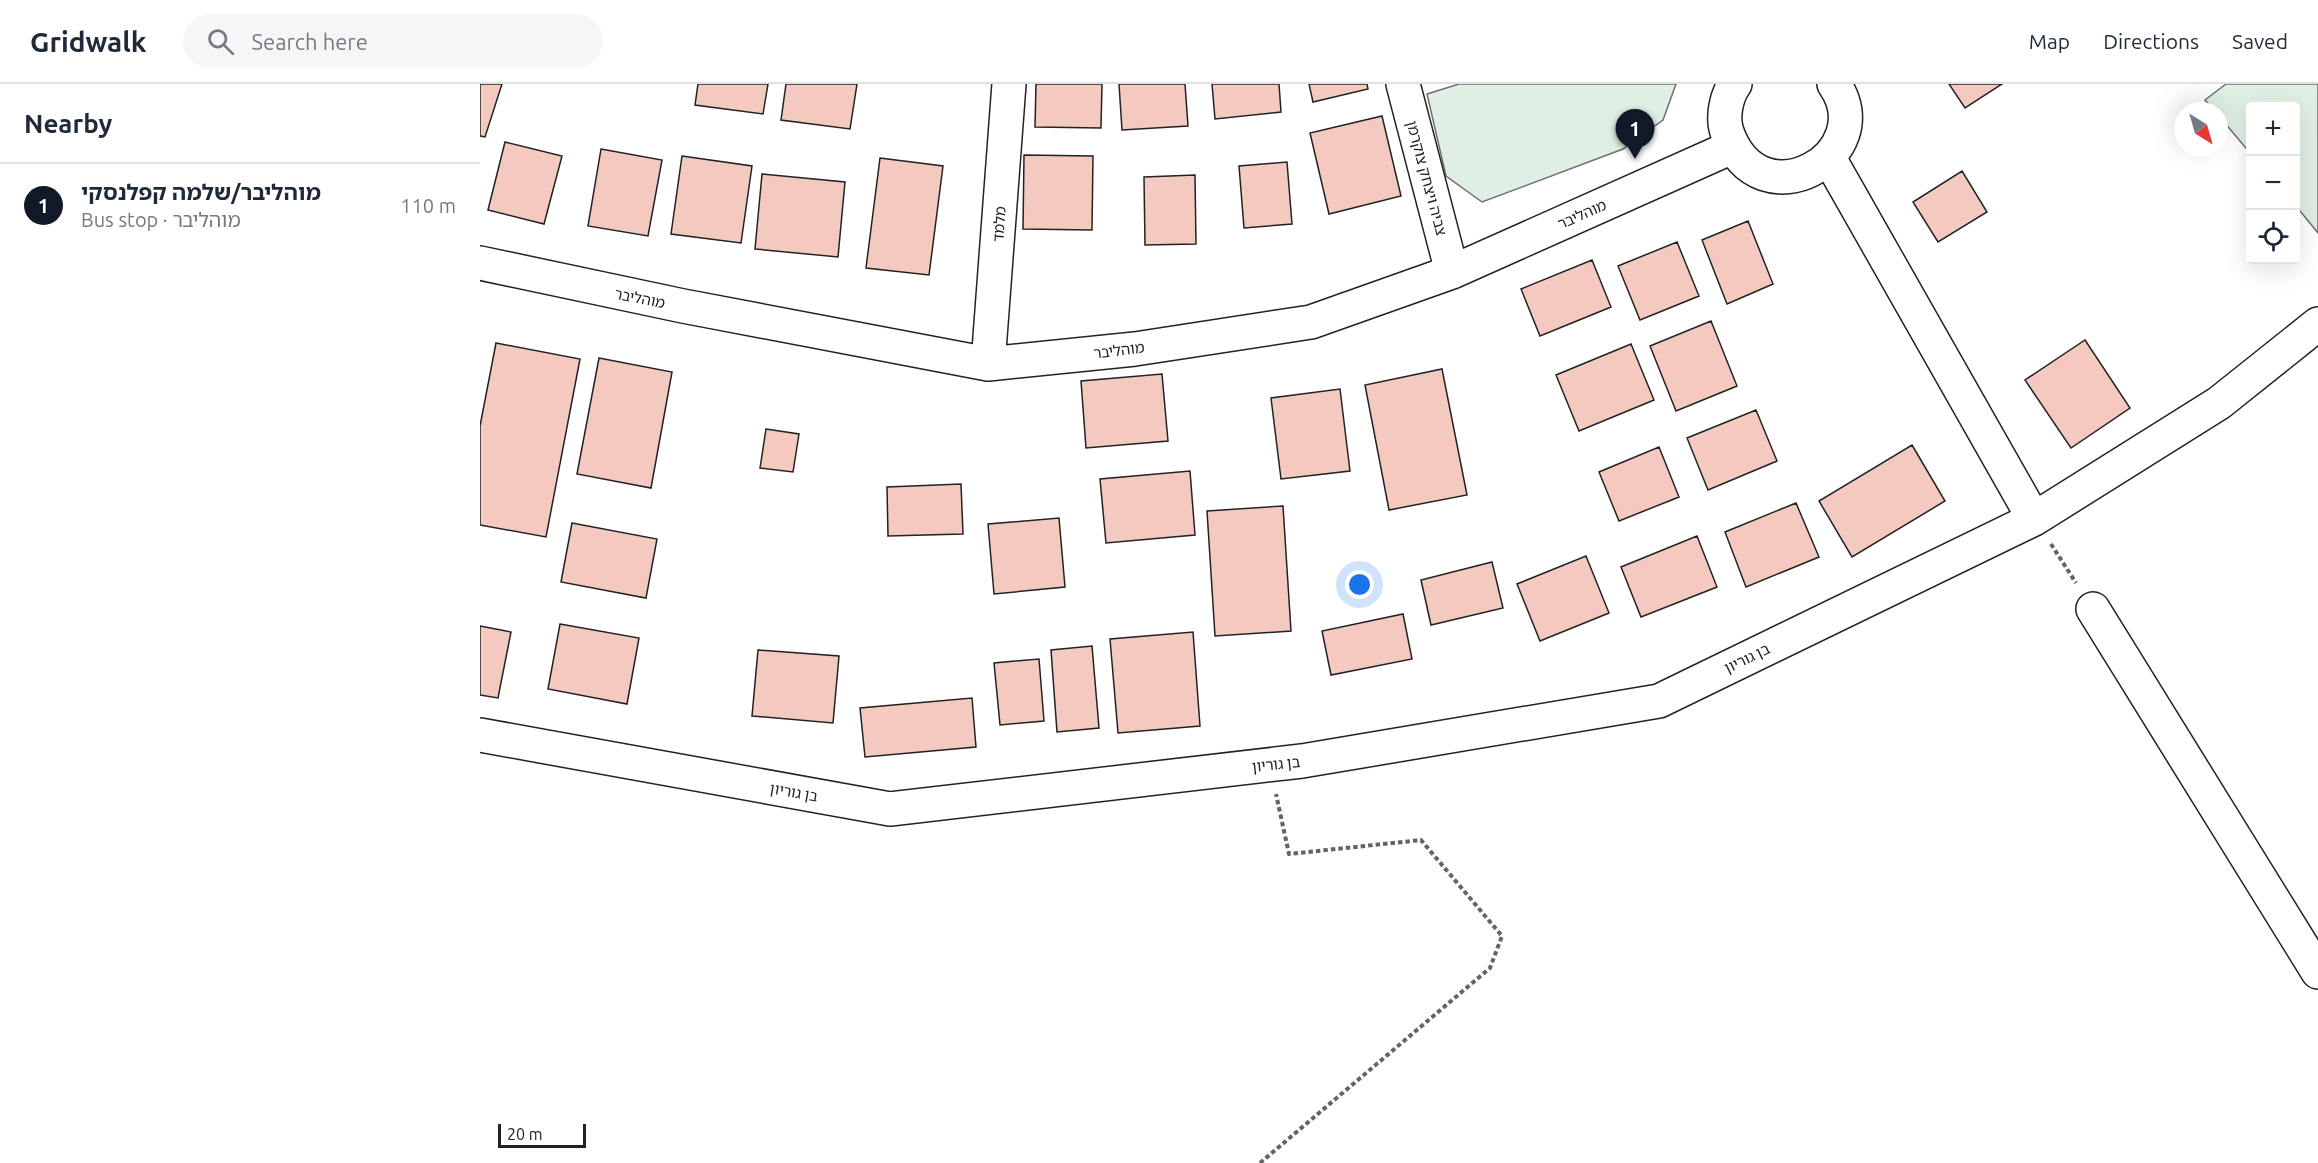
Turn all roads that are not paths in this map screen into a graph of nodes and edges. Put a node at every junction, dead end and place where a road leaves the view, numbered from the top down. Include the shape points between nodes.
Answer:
1 (1009, 84) edge
2 (1403, 84) edge
3 (1735, 84) edge
4 (1844, 89) edge
5 (1732, 147) junction
6 (1828, 158) junction
7 (480, 263) edge
8 (1452, 272) junction
9 (2318, 324) edge
10 (988, 364) junction
11 (2034, 519) junction
12 (2093, 609) road end
13 (480, 735) edge
14 (2318, 972) edge

1 - 10 street, מלמד
2 - 8 street, צביה ויצחק צוקרמן
3 - 5 street via 1725,107 1725,128
4 - 6 street via 1840,141
5 - 6 street via 1744,162 1777,177 1814,170
5 - 8 street, מוהליבר
6 - 11 street
7 - 10 street, מוהליבר
8 - 10 street, מוהליבר via 1311,322 1135,349
9 - 11 street, בן גוריון via 2219,403
11 - 13 street, בן גוריון via 1659,701 1302,761 890,809
12 - 14 street

